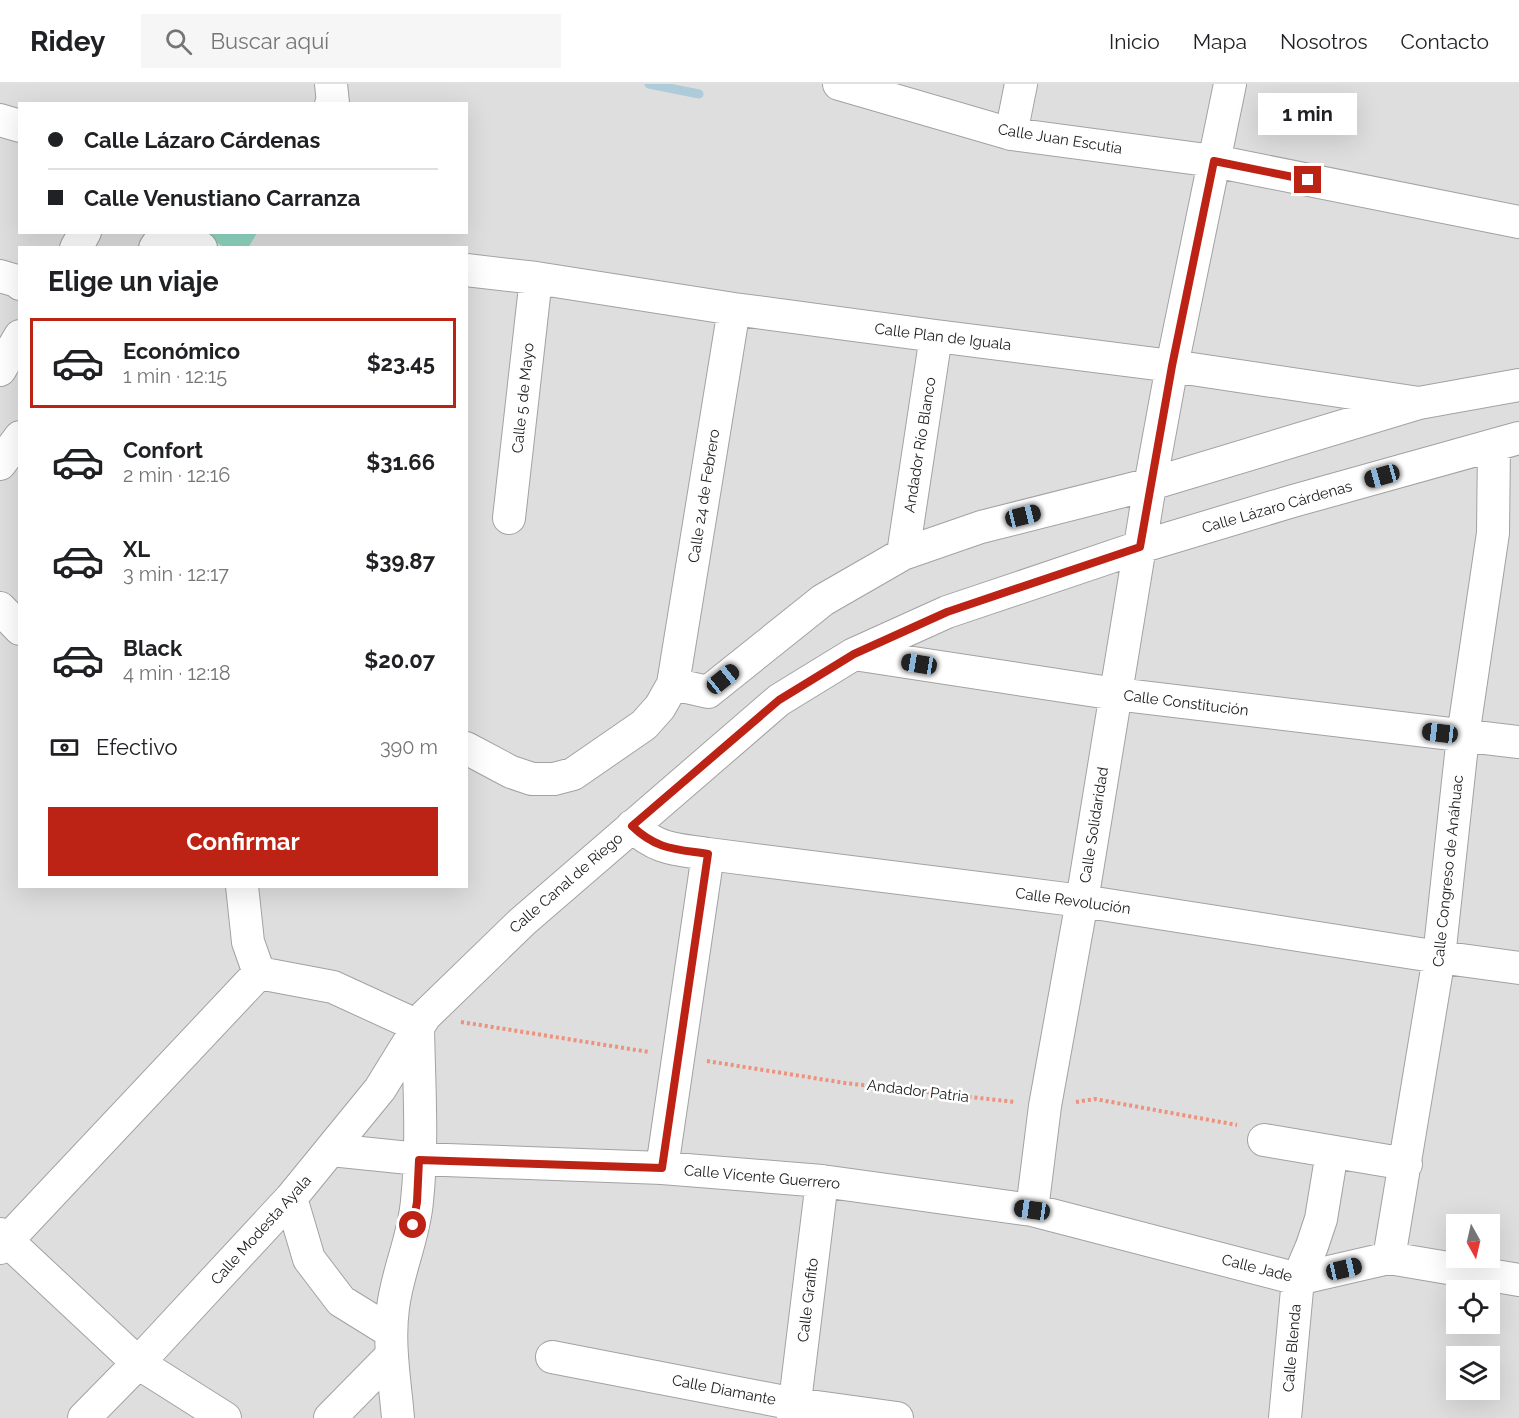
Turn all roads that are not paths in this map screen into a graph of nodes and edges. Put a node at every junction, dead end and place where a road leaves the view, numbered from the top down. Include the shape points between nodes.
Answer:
1 (331, 84) edge
2 (839, 84) edge
3 (1021, 84) edge
4 (1230, 84) edge
5 (333, 102) edge
6 (0, 120) edge
7 (18, 125) edge
8 (1011, 134) junction
9 (1214, 161) junction
10 (1519, 222) edge
11 (183, 234) edge
12 (198, 246) edge
13 (468, 270) edge
14 (0, 276) edge
15 (536, 278) junction
16 (18, 282) edge
17 (734, 309) junction
18 (936, 336) junction
19 (18, 339) edge
20 (1172, 366) junction
21 (0, 370) edge
22 (1519, 385) edge
23 (1419, 404) junction
24 (18, 440) edge
25 (1507, 442) edge
26 (0, 464) edge
27 (1151, 484) junction
28 (509, 518) dead end
29 (1506, 534) edge
30 (1140, 547) junction
31 (903, 554) junction
32 (0, 608) edge
33 (18, 627) edge
34 (854, 654) junction
35 (673, 684) junction
36 (1116, 694) junction
37 (1463, 736) junction
38 (1519, 742) edge
39 (468, 749) edge
40 (632, 826) junction
41 (708, 854) junction
42 (242, 888) edge
43 (1082, 901) junction
44 (1439, 957) junction
45 (1519, 968) edge
46 (259, 973) junction
47 (422, 1021) junction
48 (1264, 1140) road end
49 (331, 1150) junction
50 (1332, 1152) junction
51 (419, 1160) junction
52 (1406, 1164) junction
53 (662, 1168) junction
54 (822, 1181) junction
55 (291, 1198) junction
56 (1032, 1210) junction
57 (2, 1241) edge
58 (1389, 1258) junction
59 (1298, 1279) junction
60 (1519, 1280) edge
61 (392, 1343) junction
62 (552, 1356) dead end
63 (138, 1363) junction
64 (794, 1411) edge
65 (84, 1418) edge
66 (225, 1418) edge
67 (330, 1418) edge
68 (398, 1418) edge
69 (897, 1418) edge
70 (1285, 1418) edge

1 - 5 street
2 - 8 street, Calle Juan Escutia
3 - 8 street
4 - 9 street, Calle Solidaridad
6 - 7 street
8 - 9 street, Calle Juan Escutia
9 - 10 street, Calle Juan Escutia
9 - 20 street, Calle Solidaridad
11 - 12 street
13 - 15 street, Calle Plan de Iguala
14 - 16 street
15 - 17 street, Calle Plan de Iguala
15 - 28 street, Calle 5 de Mayo
17 - 18 street, Calle Plan de Iguala
17 - 35 street, Calle 24 de Febrero
18 - 20 street, Calle Plan de Iguala
18 - 31 street, Andador Río Blanco
19 - 21 street
20 - 23 street, Calle Plan de Iguala
20 - 27 street, Calle Solidaridad
22 - 23 street
23 - 27 street
24 - 26 street
25 - 29 street, Calle Congreso de Anáhuac
25 - 30 street, Calle Lázaro Cárdenas
27 - 30 street, Calle Solidaridad
27 - 31 street via 981,527
29 - 37 street, Calle Congreso de Anáhuac
30 - 34 street, Calle Canal de Riego via 947,612
30 - 36 street, Calle Solidaridad
31 - 35 street via 823,600 708,692
32 - 33 street
34 - 36 street, Calle Constitución
34 - 40 street, Calle Canal de Riego via 779,700
35 - 39 street via 644,725 573,774 532,779
36 - 37 street, Calle Constitución
36 - 43 street, Calle Solidaridad
37 - 38 street, Calle Constitución
37 - 44 street, Calle Congreso de Anáhuac
40 - 41 street, Calle Revolución via 645,839 663,847
40 - 47 street, Calle Canal de Riego via 522,922
41 - 43 street, Calle Revolución
41 - 53 street
42 - 46 street via 248,942
43 - 44 street, Calle Revolución
43 - 56 street, Calle Solidaridad via 1045,1106
44 - 45 street, Calle Revolución
44 - 52 street, Calle Congreso de Anáhuac
46 - 47 street via 333,987
46 - 57 street
47 - 49 street, Calle Modesta Ayala via 380,1089
47 - 51 street
48 - 50 street
49 - 51 street, Calle Vicente Guerrero
49 - 55 street, Calle Modesta Ayala
50 - 52 street
50 - 59 street, Calle Blenda via 1321,1219
51 - 53 street, Calle Vicente Guerrero
51 - 61 street via 417,1202 392,1309
52 - 58 street, Calle Congreso de Anáhuac
53 - 54 street, Calle Vicente Guerrero
54 - 56 street, Calle Vicente Guerrero
54 - 64 street, Calle Grafito
55 - 61 street via 309,1259 341,1301
55 - 63 street, Calle Modesta Ayala
56 - 59 street, Calle Jade
57 - 63 street
58 - 59 street, Calle Jade
58 - 60 street, Calle Jade
59 - 70 street, Calle Blenda
61 - 67 street
61 - 68 street
62 - 64 street, Calle Diamante
63 - 65 street, Calle Modesta Ayala
63 - 66 street
64 - 69 street, Calle Diamante

